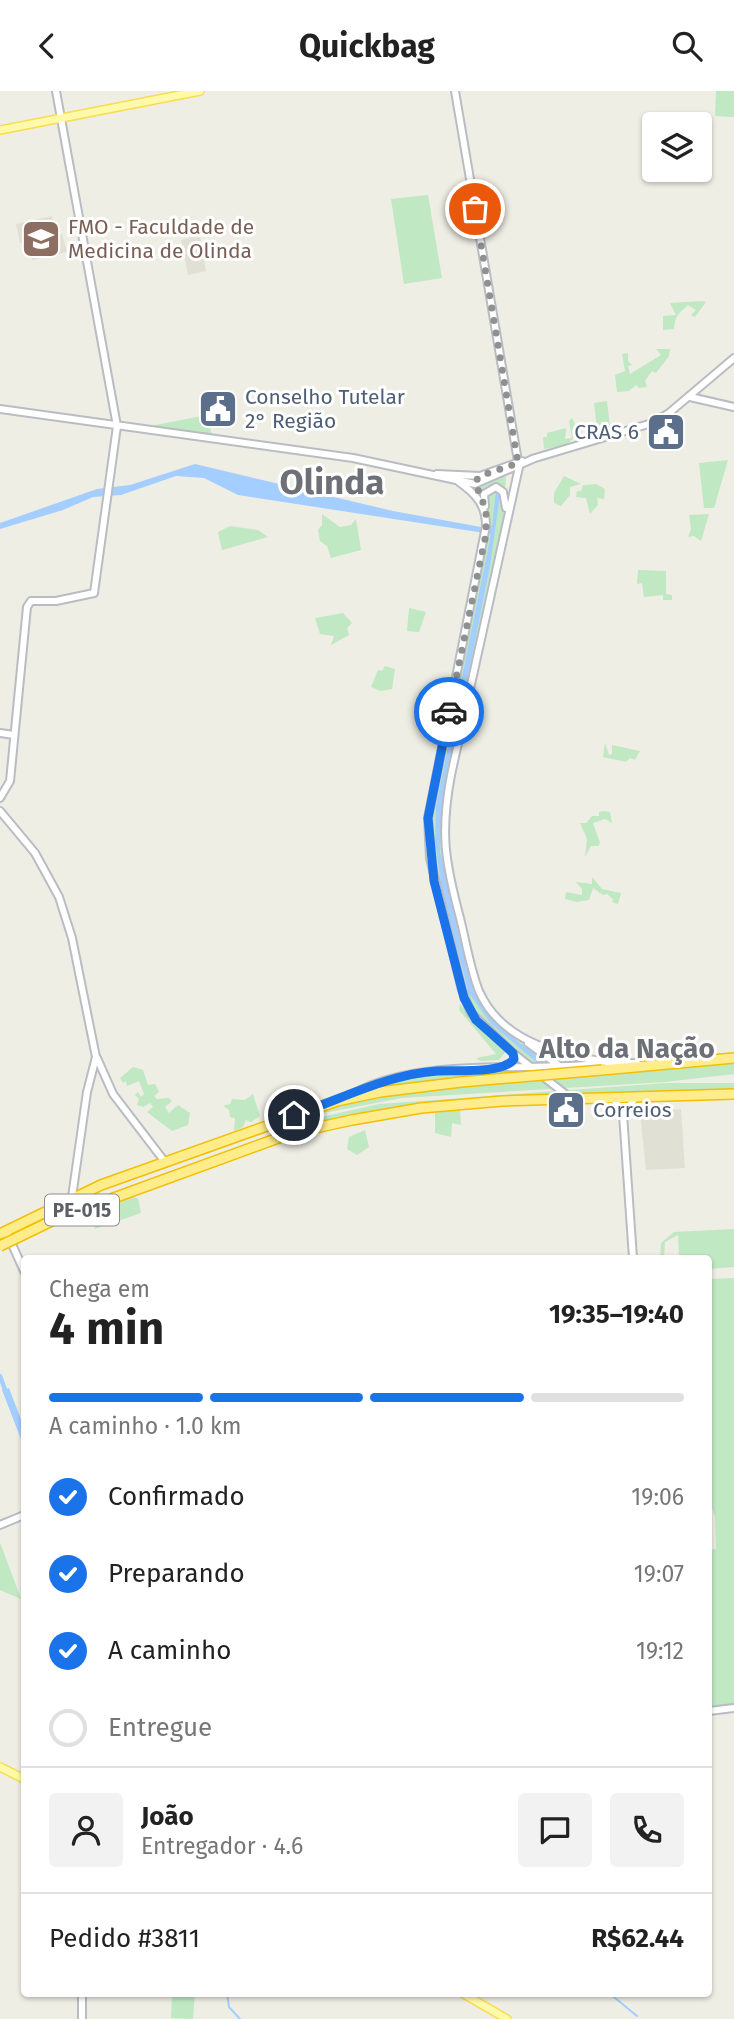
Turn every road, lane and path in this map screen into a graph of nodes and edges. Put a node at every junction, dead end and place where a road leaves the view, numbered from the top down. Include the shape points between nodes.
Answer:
1 (56, 91) edge
2 (200, 91) edge
3 (454, 91) edge
4 (61, 118) junction
5 (0, 130) edge
6 (734, 358) edge
7 (690, 397) junction
8 (734, 407) edge
9 (0, 409) edge
10 (117, 426) junction
11 (519, 465) junction
12 (432, 474) junction
13 (480, 476) junction
14 (459, 482) junction
15 (475, 484) junction
16 (481, 501) junction
17 (486, 510) junction
18 (505, 521) junction
19 (0, 733) edge
20 (14, 734) junction
21 (0, 798) edge
22 (0, 811) edge
23 (463, 965) junction
24 (469, 987) junction
25 (523, 1037) junction
26 (513, 1053) junction
27 (96, 1057) junction
28 (734, 1058) edge
29 (615, 1063) junction
30 (666, 1064) junction
31 (560, 1066) junction
32 (502, 1067) junction
33 (549, 1067) junction
34 (532, 1068) junction
35 (546, 1079) junction
36 (734, 1094) edge
37 (636, 1097) junction
38 (347, 1098) junction
39 (614, 1099) junction
40 (574, 1100) junction
41 (623, 1114) junction
42 (165, 1162) junction
43 (161, 1179) junction
44 (72, 1197) junction
45 (3, 1232) edge
46 (13, 1244) junction
47 (0, 1249) edge
48 (633, 1255) edge
49 (21, 1264) edge
50 (21, 1516) edge
51 (0, 1525) edge
52 (734, 1708) edge
53 (712, 1711) edge
54 (0, 1767) edge
55 (21, 1778) edge
56 (82, 1997) edge
57 (469, 1997) edge
58 (82, 2019) edge
59 (507, 2019) edge

1 - 4 main road
2 - 4 main road
3 - 11 main road
4 - 5 main road
4 - 10 main road
6 - 7 main road
7 - 8 main road
7 - 11 main road via 653,423
9 - 10 main road
10 - 12 main road via 353,458
10 - 20 main road via 94,593 30,602 25,613
11 - 13 main road
11 - 15 main road
11 - 18 main road
12 - 13 main road
12 - 14 main road
13 - 15 main road
14 - 15 main road
14 - 16 main road
15 - 16 main road
16 - 17 main road
17 - 18 main road via 485,492 500,489 506,501
17 - 23 main road via 486,530 428,818 434,881
18 - 23 main road via 443,825 444,857
19 - 20 main road
20 - 21 main road via 10,781
22 - 27 main road via 36,853 59,897
23 - 24 main road
23 - 24 main road
24 - 25 main road
24 - 26 main road via 476,1020
25 - 29 main road via 560,1055
25 - 31 main road
26 - 32 main road via 513,1061
26 - 34 main road
27 - 42 main road via 113,1094
27 - 44 main road
28 - 30 highway, PE-015
29 - 30 main road
29 - 31 main road
30 - 38 highway, PE-015, bridge via 461,1082
31 - 33 main road
32 - 34 main road
32 - 38 main road via 412,1075
33 - 34 main road
33 - 35 main road
34 - 35 main road
35 - 40 main road
36 - 37 highway, PE-015
37 - 39 highway, PE-015
37 - 41 main road
38 - 42 highway, PE-015
39 - 40 highway, PE-015
39 - 41 main road
40 - 43 highway, PE-015 via 434,1107 327,1125
41 - 48 main road
42 - 44 highway, PE-015
43 - 46 highway, PE-015 via 77,1212
43 - 47 highway, PE-015, bridge via 99,1198
44 - 45 highway, PE-015
45 - 46 main road
46 - 47 highway, PE-015
46 - 49 main road
50 - 51 main road
52 - 53 main road
54 - 55 main road
56 - 58 main road
57 - 59 main road

